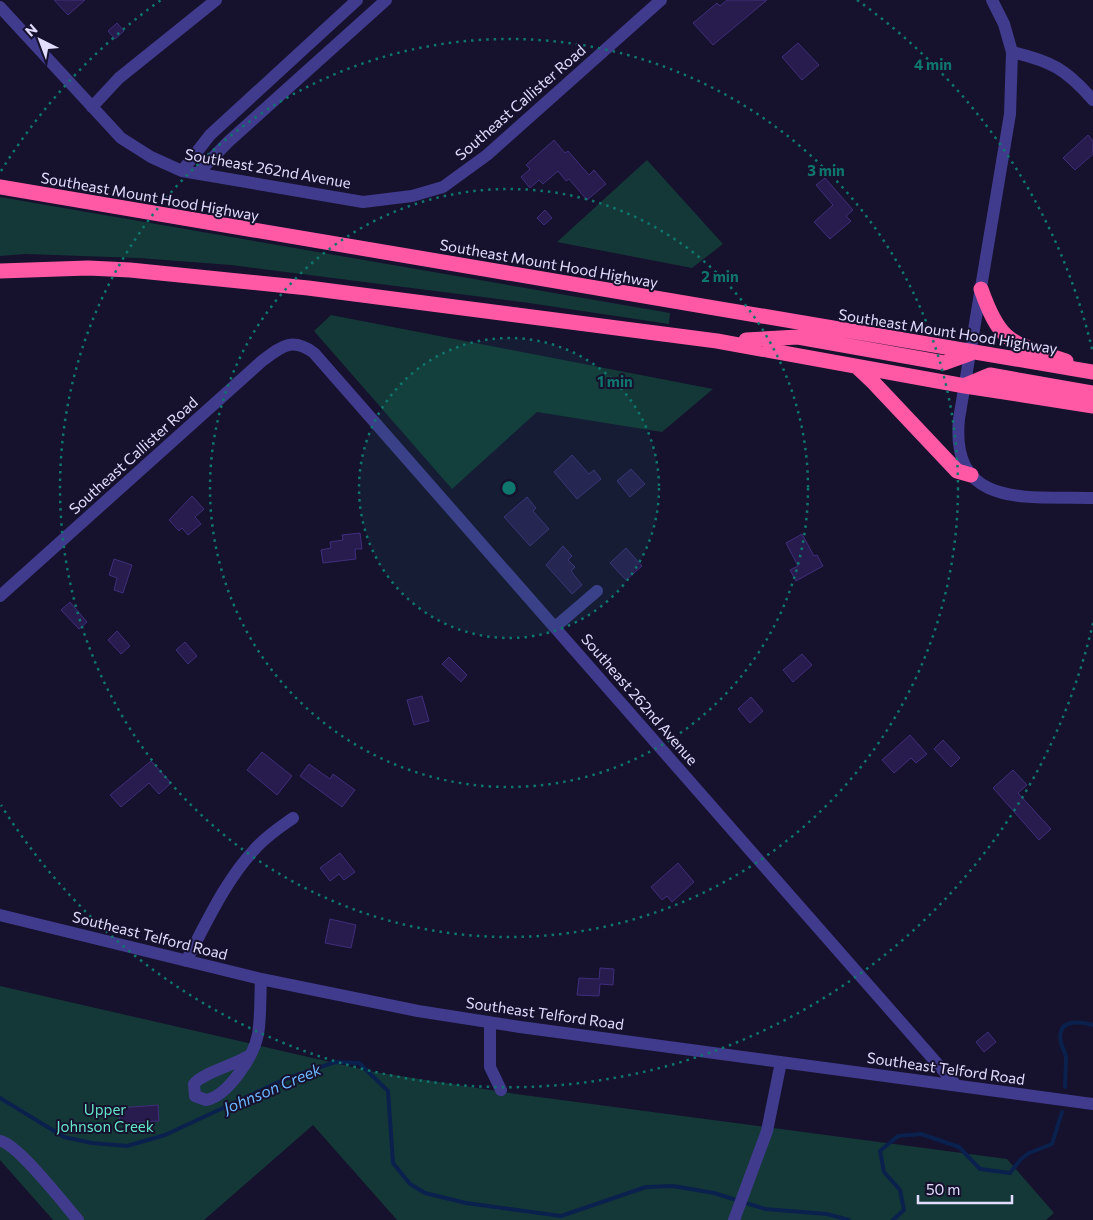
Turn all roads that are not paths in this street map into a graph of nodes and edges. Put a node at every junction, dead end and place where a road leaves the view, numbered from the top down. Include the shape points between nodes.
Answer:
1 (216, 0) edge
2 (357, 0) edge
3 (386, 0) edge
4 (661, 0) edge
5 (992, 0) edge
6 (0, 7) edge
7 (1012, 52) junction
8 (1093, 100) edge
9 (92, 107) junction
10 (182, 170) junction
11 (198, 173) junction
12 (0, 187) edge
13 (385, 200) joint
14 (0, 271) edge
15 (982, 289) junction
16 (717, 341) junction
17 (292, 344) joint
18 (970, 353) junction
19 (855, 365) junction
20 (1093, 372) edge
21 (965, 386) junction
22 (1093, 393) edge
23 (1093, 406) edge
24 (971, 475) junction
25 (1093, 498) edge
26 (597, 591) dead end
27 (0, 596) edge
28 (555, 627) junction
29 (293, 818) dead end
30 (0, 915) edge
31 (186, 962) junction
32 (261, 979) junction
33 (490, 1023) junction
34 (250, 1055) dead end
35 (781, 1062) junction
36 (956, 1086) junction
37 (501, 1090) dead end
38 (1093, 1104) edge
39 (0, 1141) edge
40 (78, 1220) edge
41 (734, 1220) edge

1 - 9 street via 119,78
2 - 10 street via 210,135
3 - 11 street
4 - 13 street, Southeast Callister Road via 487,155 443,187
5 - 7 street via 1004,24
6 - 9 street, Southeast 262nd Avenue
7 - 8 street via 1041,58 1064,71
7 - 15 street via 1010,114
9 - 10 street, Southeast 262nd Avenue via 121,138 151,157
10 - 11 street, Southeast 262nd Avenue
11 - 13 street, Southeast 262nd Avenue via 363,202
12 - 18 highway, Southeast Mount Hood Highway
14 - 16 highway via 96,268 224,278
15 - 18 street
15 - 20 highway via 994,322 1010,339
16 - 18 highway via 798,338 944,363
16 - 19 highway
17 - 27 street, Southeast Callister Road via 262,361
17 - 28 street, Southeast 262nd Avenue via 302,345 314,353
18 - 20 highway, Southeast Mount Hood Highway
18 - 21 street
19 - 21 highway
19 - 24 highway via 956,471
21 - 22 highway via 990,375
21 - 23 highway
21 - 24 street via 957,436 960,455
24 - 25 street via 978,483 997,493
26 - 28 street
28 - 36 street, Southeast 262nd Avenue
29 - 31 street via 264,839 243,862
30 - 31 street, Southeast Telford Road
31 - 32 street, Southeast Telford Road
32 - 33 street, Southeast Telford Road via 351,999
32 - 34 street via 258,1034
33 - 35 street, Southeast Telford Road
33 - 37 street via 490,1067
35 - 36 street, Southeast Telford Road
35 - 41 street via 770,1124
36 - 38 street, Southeast Telford Road
39 - 40 street via 5,1141 26,1159

